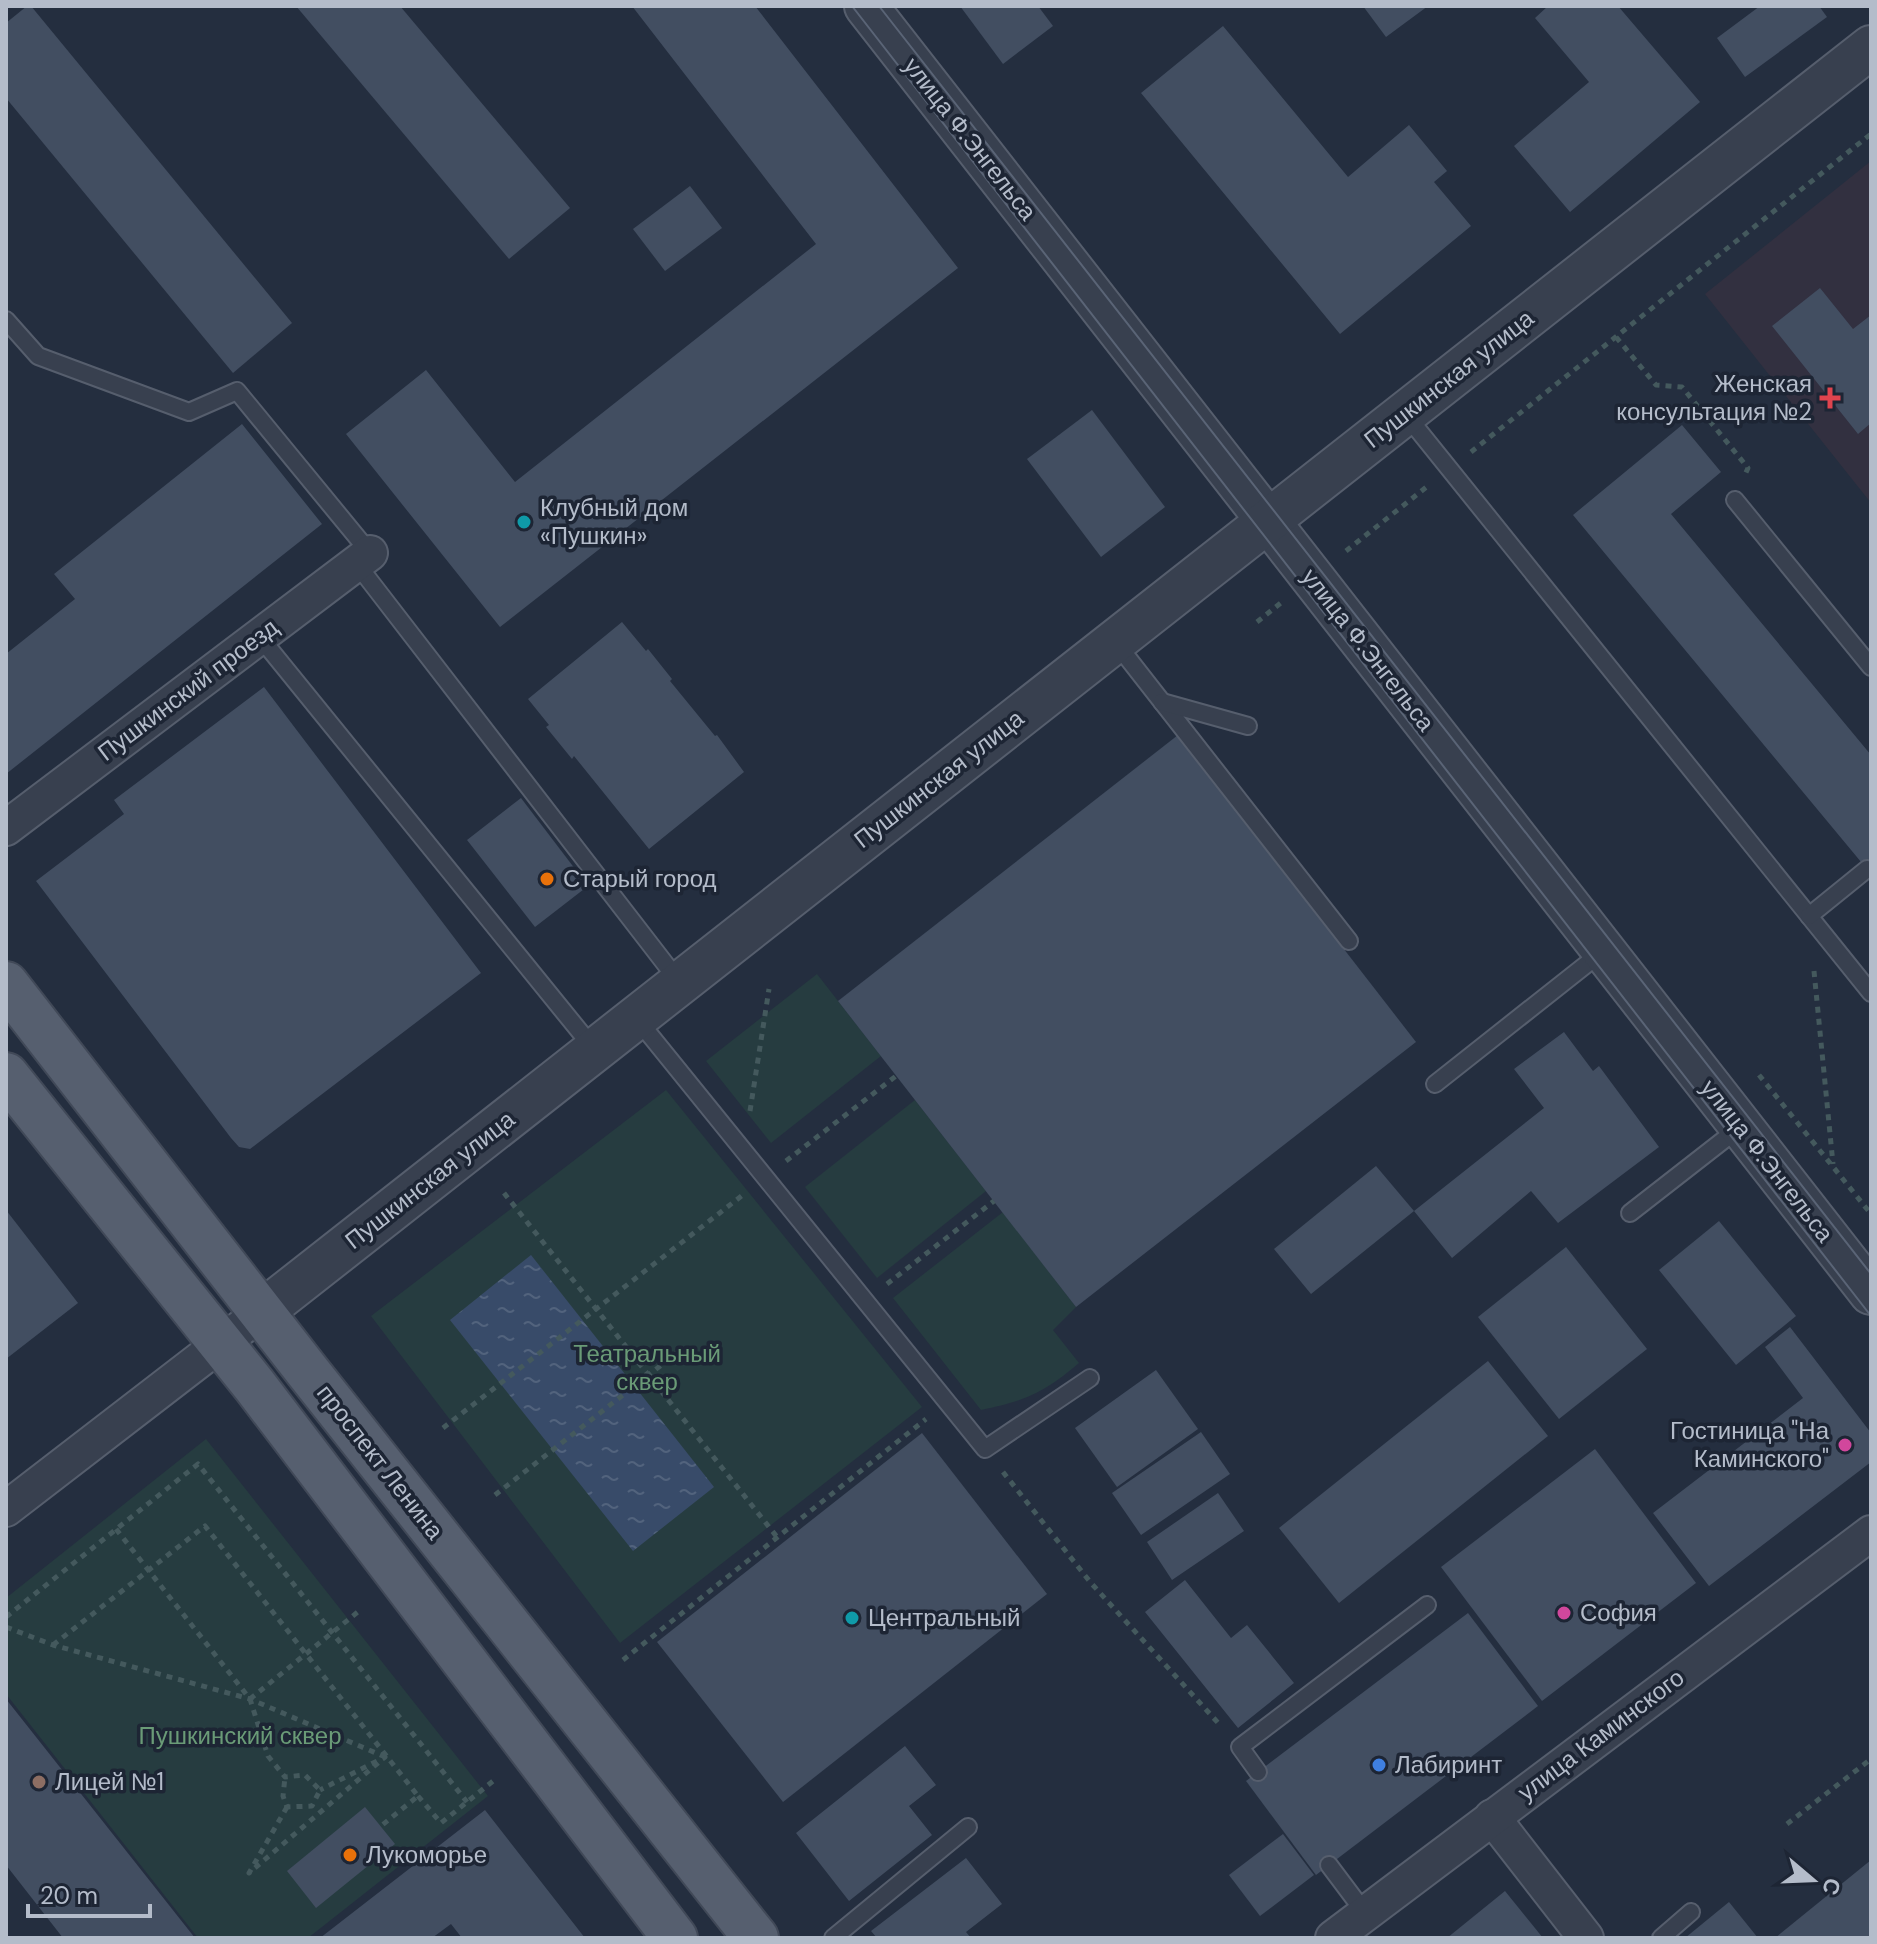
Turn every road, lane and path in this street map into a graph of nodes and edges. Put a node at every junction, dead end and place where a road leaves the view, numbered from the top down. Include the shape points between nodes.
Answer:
1 (866, 6) edge
2 (1871, 47) edge
3 (1871, 134) edge
4 (6, 320) edge
5 (1616, 336) junction
6 (1405, 414) junction
7 (1449, 470) junction
8 (1735, 500) joint
9 (1268, 521) junction
10 (363, 558) junction
11 (1313, 578) junction
12 (1257, 622) dead end
13 (259, 636) junction
14 (1115, 642) junction
15 (1871, 667) edge
16 (1162, 702) junction
17 (1248, 726) dead end
18 (6, 828) edge
19 (1867, 869) dead end
20 (1809, 916) junction
21 (1349, 941) dead end
22 (1604, 951) junction
23 (680, 983) junction
24 (6, 984) edge
25 (769, 989) dead end
26 (1871, 993) edge
27 (636, 1018) junction
28 (595, 1050) junction
29 (6, 1075) edge
30 (896, 1076) dead end
31 (1435, 1084) dead end
32 (1740, 1126) junction
33 (744, 1151) junction
34 (1833, 1165) dead end
35 (765, 1177) junction
36 (504, 1193) dead end
37 (994, 1201) dead end
38 (1630, 1213) dead end
39 (1871, 1293) edge
40 (866, 1301) junction
41 (596, 1309) junction
42 (263, 1311) junction
43 (221, 1344) junction
44 (678, 1352) dead end
45 (648, 1375) junction
46 (1090, 1378) dead end
47 (917, 1426) dead end
48 (443, 1428) dead end
49 (985, 1449) junction
50 (495, 1495) dead end
51 (6, 1509) edge
52 (116, 1529) junction
53 (1871, 1533) edge
54 (777, 1537) junction
55 (149, 1571) junction
56 (1427, 1605) dead end
57 (359, 1611) dead end
58 (6, 1617) edge
59 (6, 1627) edge
60 (332, 1633) junction
61 (53, 1645) junction
62 (304, 1655) junction
63 (623, 1660) dead end
64 (250, 1699) junction
65 (1240, 1747) junction
66 (385, 1757) junction
67 (1871, 1759) edge
68 (1258, 1772) dead end
69 (285, 1777) junction
70 (493, 1781) dead end
71 (320, 1790) junction
72 (418, 1796) junction
73 (467, 1802) junction
74 (287, 1807) junction
75 (1492, 1817) junction
76 (1787, 1824) dead end
77 (381, 1826) dead end
78 (968, 1827) dead end
79 (1329, 1865) dead end
80 (1691, 1912) dead end
81 (1365, 1913) junction
82 (675, 1938) edge
83 (756, 1938) edge
84 (833, 1938) edge
85 (1333, 1938) edge
86 (1586, 1938) edge
87 (1661, 1938) edge

1 - 9 street, улица Ф.Энгельса
2 - 6 street, Пушкинская улица
3 - 5 path
4 - 10 lane via 38,356 189,412 237,391
5 - 7 path
5 - 8 path via 1656,385 1682,387 1748,468
6 - 7 lane
6 - 9 street, Пушкинская улица
7 - 11 path
7 - 20 lane
8 - 15 lane
9 - 11 street, улица Ф.Энгельса
9 - 14 street, Пушкинская улица
10 - 13 street, Пушкинский проезд
10 - 23 lane
11 - 12 path
11 - 22 street, улица Ф.Энгельса
13 - 18 street, Пушкинский проезд
13 - 28 lane
14 - 16 lane
14 - 23 street, Пушкинская улица
16 - 17 lane
16 - 21 lane
19 - 20 lane
20 - 26 lane
20 - 34 path
22 - 31 lane
22 - 32 street, улица Ф.Энгельса
23 - 27 street, Пушкинская улица
24 - 42 main road, проспект Ленина
25 - 33 path
27 - 28 street, Пушкинская улица
27 - 33 lane
28 - 42 street, Пушкинская улица
29 - 43 main road
30 - 35 path
32 - 38 lane
32 - 39 street, улица Ф.Энгельса
33 - 35 lane
35 - 40 lane
35 - 41 path
36 - 41 path
37 - 40 path
40 - 49 lane
41 - 45 path
41 - 48 path
42 - 43 street, Пушкинская улица
42 - 83 main road, проспект Ленина
43 - 51 street, Пушкинская улица
43 - 82 main road
44 - 45 path
45 - 50 path
45 - 54 path
46 - 49 lane
47 - 54 path
49 - 65 path via 1091,1583
52 - 55 path
52 - 58 path
52 - 60 path via 198,1464
53 - 75 street, улица Каминского
54 - 63 path
55 - 61 path
55 - 62 path via 205,1526
55 - 64 path
56 - 65 lane
57 - 60 path
59 - 61 path
60 - 62 path
60 - 73 path
61 - 64 path
62 - 64 path
62 - 66 path
64 - 66 path
64 - 69 path via 268,1756
65 - 68 lane
66 - 71 path
66 - 72 path
66 - 74 path via 249,1873
67 - 76 path
69 - 71 path via 305,1775
69 - 74 path
70 - 73 path
71 - 74 path via 312,1806
72 - 73 path via 441,1823
72 - 77 path
75 - 81 street, улица Каминского
75 - 86 street
78 - 84 lane
79 - 81 lane
80 - 87 lane
81 - 85 street, улица Каминского

